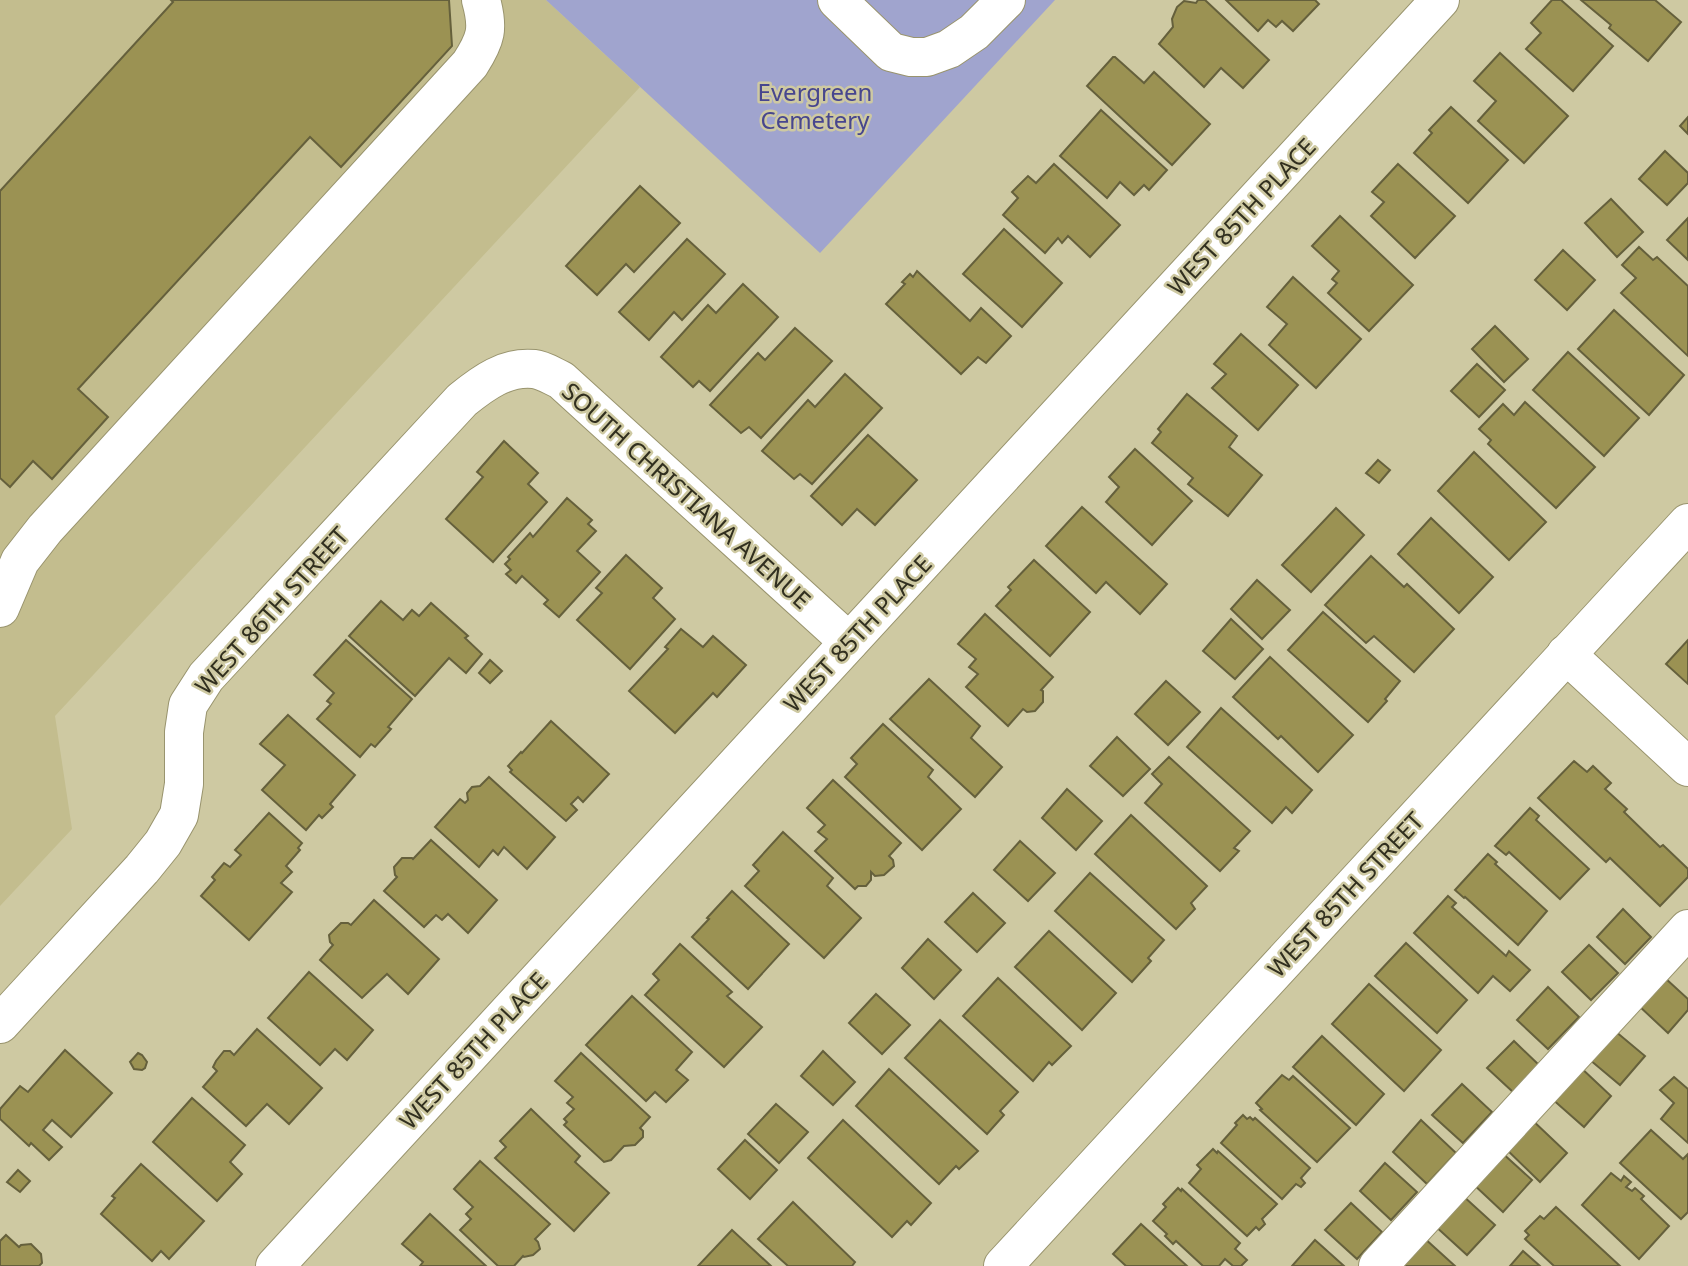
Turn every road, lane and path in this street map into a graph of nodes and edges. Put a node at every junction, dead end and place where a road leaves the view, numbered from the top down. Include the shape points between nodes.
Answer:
1 (481, 0) edge
2 (837, 0) edge
3 (1006, 0) edge
4 (1440, 0) edge
5 (515, 369) joint
6 (1688, 523) edge
7 (0, 608) edge
8 (849, 642) junction
9 (1566, 654) junction
10 (1688, 767) edge
11 (1688, 929) edge
12 (0, 1024) edge
13 (275, 1266) edge
14 (1003, 1266) edge
15 (1378, 1266) edge

1 - 7 street via 487,20 482,45 470,64 45,529 20,561
2 - 3 street via 891,52 927,57 974,32
4 - 8 street, WEST 85TH PLACE
5 - 8 street, SOUTH CHRISTIANA AVENUE via 536,369 561,380
5 - 12 street, WEST 86TH STREET via 484,383 462,400 206,677 188,705 183,794 179,815 163,843
6 - 9 street, WEST 85TH STREET
8 - 13 street, WEST 85TH PLACE
9 - 10 street
9 - 14 street, WEST 85TH STREET
11 - 15 street

